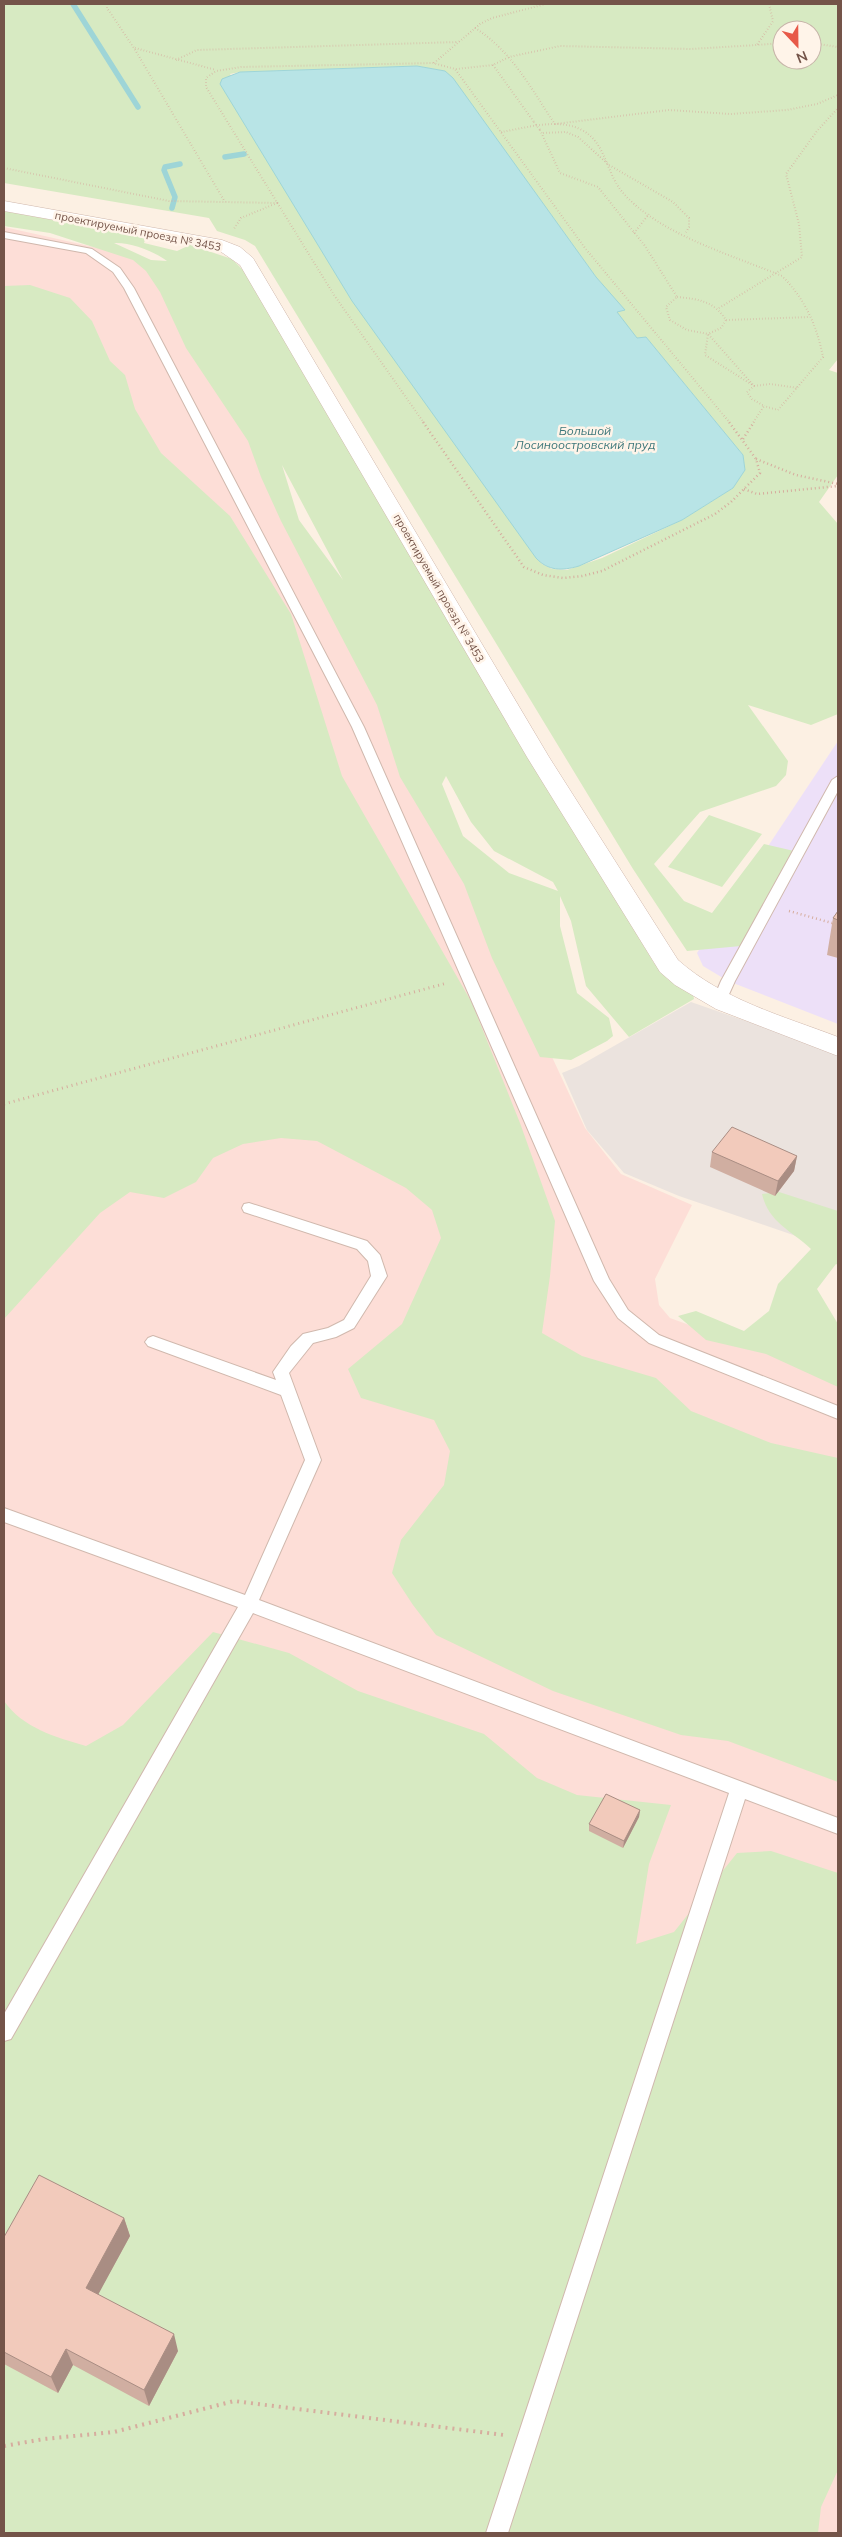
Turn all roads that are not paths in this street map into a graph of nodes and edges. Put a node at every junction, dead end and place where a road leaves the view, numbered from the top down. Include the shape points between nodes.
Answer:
1 (4, 206) edge
2 (4, 235) edge
3 (838, 780) edge
4 (833, 803) edge
5 (720, 1000) junction
6 (838, 1047) edge
7 (249, 1208) dead end
8 (153, 1342) dead end
9 (286, 1390) junction
10 (838, 1413) edge
11 (4, 1515) edge
12 (249, 1604) junction
13 (740, 1790) junction
14 (838, 1826) edge
15 (4, 2032) edge
16 (497, 2533) edge

1 - 5 street, проектируемый проезд № 3453 via 222,245 234,250 250,265 538,757 669,966 677,975
2 - 10 lane via 89,251 117,270 129,288 358,727 602,1281 623,1314 654,1339
3 - 4 lane
4 - 5 lane via 770,906
5 - 6 street, проектируемый проезд № 3453
7 - 9 lane via 362,1246 375,1259 379,1276 349,1324 331,1333 308,1338 296,1350 281,1372
8 - 9 lane
9 - 12 lane via 313,1460
11 - 12 lane
12 - 13 lane
12 - 15 lane
13 - 14 lane
13 - 16 lane

